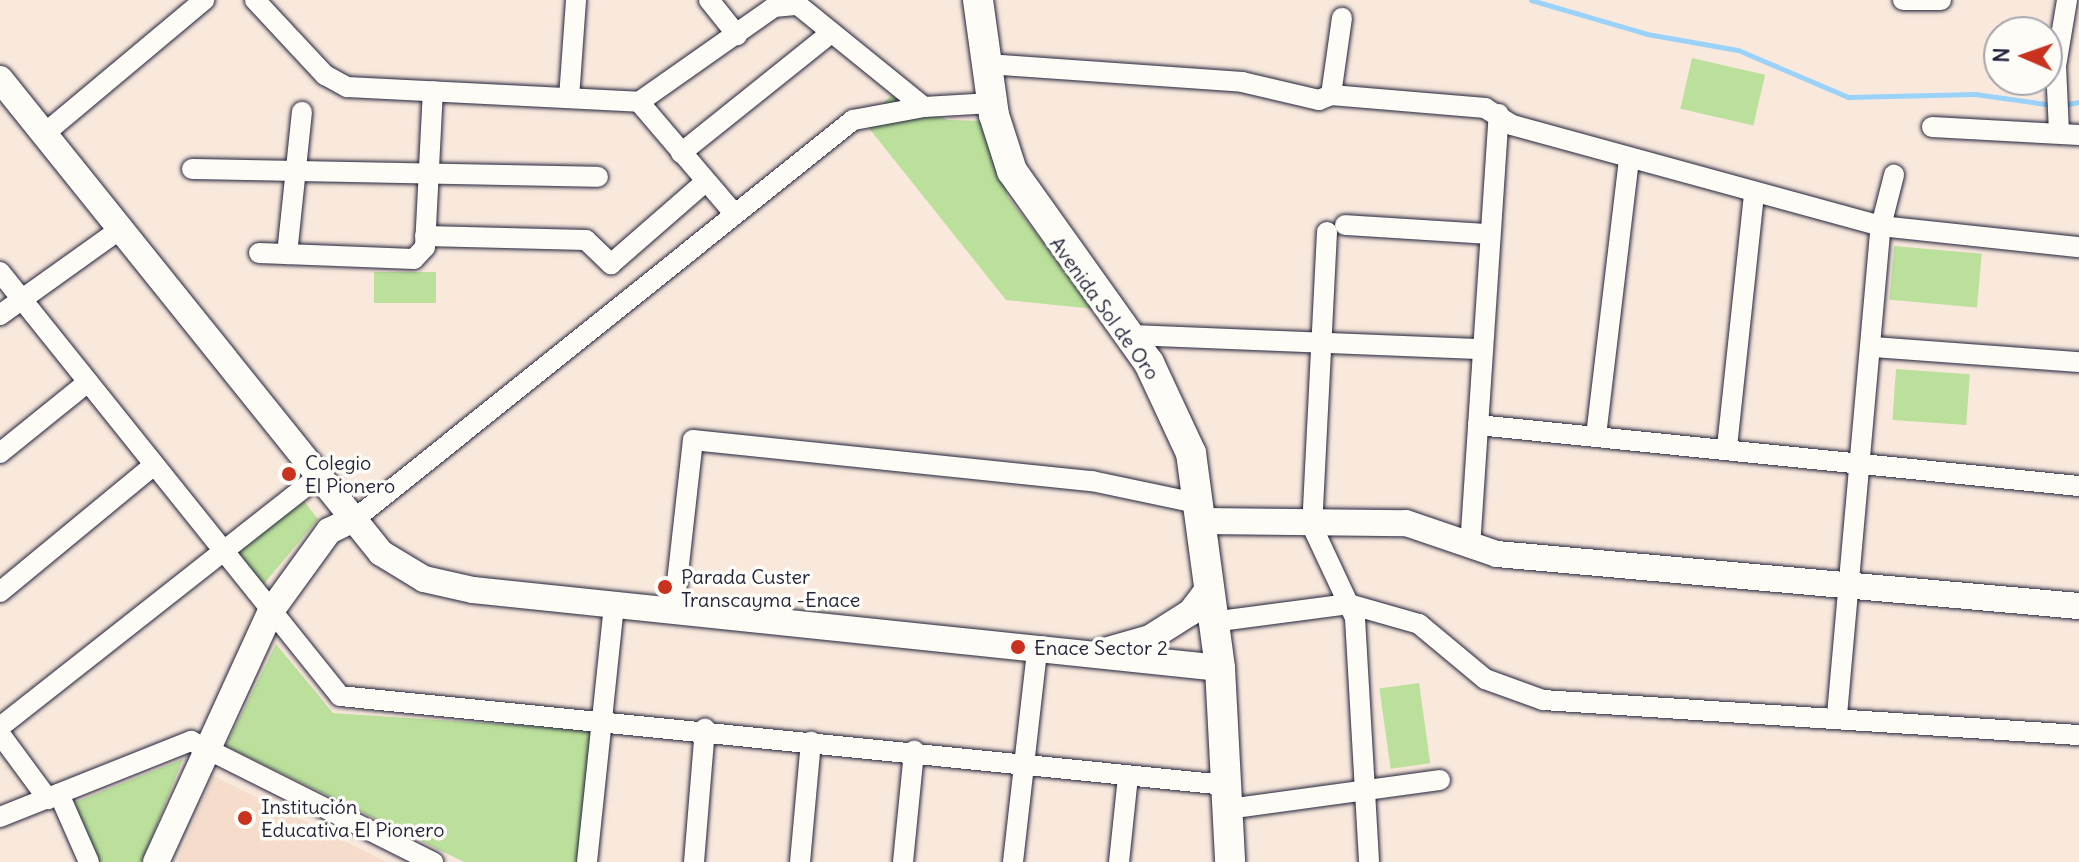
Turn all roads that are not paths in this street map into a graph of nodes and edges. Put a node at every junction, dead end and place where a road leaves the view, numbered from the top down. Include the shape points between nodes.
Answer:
1 (204, 0) edge
2 (576, 0) edge
3 (709, 0) edge
4 (978, 0) edge
5 (1903, 0) edge
6 (1941, 0) edge
7 (772, 3) edge
8 (265, 5) edge
9 (2070, 7) edge
10 (1342, 18) dead end
11 (832, 32) junction
12 (737, 35) junction
13 (987, 64) junction
14 (0, 79) edge
15 (433, 91) junction
16 (1331, 95) junction
17 (569, 98) junction
18 (639, 102) junction
19 (992, 103) junction
20 (924, 107) junction
21 (302, 112) dead end
22 (1499, 114) junction
23 (1932, 127) dead end
24 (44, 134) junction
25 (2069, 134) edge
26 (681, 153) junction
27 (1629, 158) junction
28 (192, 169) dead end
29 (294, 170) junction
30 (429, 173) junction
31 (1894, 175) dead end
32 (598, 177) dead end
33 (706, 181) junction
34 (1754, 195) junction
35 (732, 211) junction
36 (1881, 226) junction
37 (119, 230) junction
38 (1488, 234) junction
39 (425, 236) junction
40 (2079, 247) edge
41 (259, 253) dead end
42 (287, 254) junction
43 (0, 272) edge
44 (22, 298) junction
45 (0, 315) edge
46 (1129, 335) junction
47 (1320, 342) junction
48 (1873, 347) junction
49 (1480, 349) junction
50 (2079, 362) edge
51 (88, 382) junction
52 (1478, 425) junction
53 (1596, 436) junction
54 (1727, 447) junction
55 (0, 453) edge
56 (1861, 461) junction
57 (154, 465) junction
58 (321, 474) junction
59 (2079, 486) edge
60 (1202, 513) junction
61 (356, 518) junction
62 (1312, 526) junction
63 (1470, 547) junction
64 (223, 552) junction
65 (1848, 584) junction
66 (1209, 588) junction
67 (0, 592) edge
68 (614, 604) junction
69 (1349, 604) junction
70 (2079, 606) edge
71 (674, 609) junction
72 (271, 611) junction
73 (1212, 622) junction
74 (1037, 650) junction
75 (1086, 654) junction
76 (1220, 668) junction
77 (1837, 715) junction
78 (601, 717) junction
79 (0, 727) edge
80 (705, 728) junction
81 (0, 734) edge
82 (2079, 735) edge
83 (811, 741) junction
84 (204, 748) junction
85 (914, 751) junction
86 (1023, 763) junction
87 (1128, 776) junction
88 (1440, 780) dead end
89 (1368, 788) junction
90 (54, 796) junction
91 (1227, 797) junction
92 (0, 817) edge
93 (89, 862) edge
94 (157, 862) edge
95 (433, 862) edge
96 (587, 862) edge
97 (694, 862) edge
98 (800, 862) edge
99 (903, 862) edge
100 (1013, 862) edge
101 (1119, 862) edge
102 (1230, 862) edge
103 (1369, 862) edge

1 - 24 street
2 - 17 street
3 - 12 street
4 - 13 main road, Avenida Sol de Oro
5 - 6 street
7 - 11 street via 798,5
7 - 12 street
8 - 15 street via 325,75 347,87
9 - 25 street via 2056,66
10 - 16 street
11 - 20 street
11 - 26 street
12 - 18 street
13 - 16 street via 1242,82 1319,100
13 - 19 main road, Avenida Sol de Oro
14 - 24 street
15 - 17 street
15 - 30 street
16 - 22 street
17 - 18 street
18 - 26 street
19 - 20 street
19 - 46 main road, Avenida Sol de Oro via 1024,196
20 - 35 street via 853,120
21 - 29 street
22 - 27 street via 1512,125
22 - 38 street
23 - 25 street
24 - 37 street
26 - 33 street
27 - 34 street
27 - 53 street
28 - 29 street
29 - 30 street
29 - 42 street
30 - 32 street
30 - 39 street
31 - 36 street
33 - 35 street
33 - 39 street via 611,264 586,240
34 - 36 street
34 - 54 street
35 - 61 street via 547,370
36 - 40 street
36 - 48 street
37 - 44 street
37 - 58 street
38 - 47 street via 1336,228
38 - 49 street
39 - 42 street via 414,259
41 - 42 street
43 - 44 street
44 - 45 street
44 - 51 street
46 - 47 street
46 - 60 main road, Avenida Sol de Oro via 1180,423
47 - 49 street
47 - 62 street
48 - 50 street
48 - 56 street
49 - 52 street
51 - 55 street
51 - 57 street
52 - 53 street
52 - 63 street
53 - 54 street
54 - 56 street
56 - 59 street
56 - 65 street
57 - 64 street
57 - 67 street
58 - 61 street
58 - 64 street
60 - 62 street
60 - 66 main road, Avenida Sol de Oro
60 - 71 street via 1092,481 693,440
61 - 68 street via 381,553 424,579
61 - 72 street via 329,531
62 - 63 street via 1406,523
62 - 69 street
63 - 65 street
64 - 72 street
64 - 79 street
65 - 70 street
65 - 77 street
66 - 73 main road, Avenida Sol de Oro
66 - 75 street via 1191,612 1150,638
68 - 71 street
68 - 78 street
69 - 73 street
69 - 77 street via 1419,624 1450,655 1516,694
69 - 89 street
71 - 74 street
72 - 78 street via 340,696
72 - 84 street
73 - 76 main road, Avenida Sol de Oro
74 - 75 street
74 - 86 street
75 - 76 street
76 - 91 main road, Avenida Sol de Oro
77 - 82 street
78 - 80 street
78 - 96 street
80 - 83 street
80 - 97 street
81 - 90 street
83 - 85 street
83 - 98 street
84 - 90 street via 191,741
84 - 94 street
84 - 95 street
85 - 86 street
85 - 99 street
86 - 87 street
86 - 100 street
87 - 91 street
87 - 101 street
88 - 89 street
89 - 91 street
89 - 103 street
90 - 92 street
90 - 93 street
91 - 102 main road, Avenida Sol de Oro

